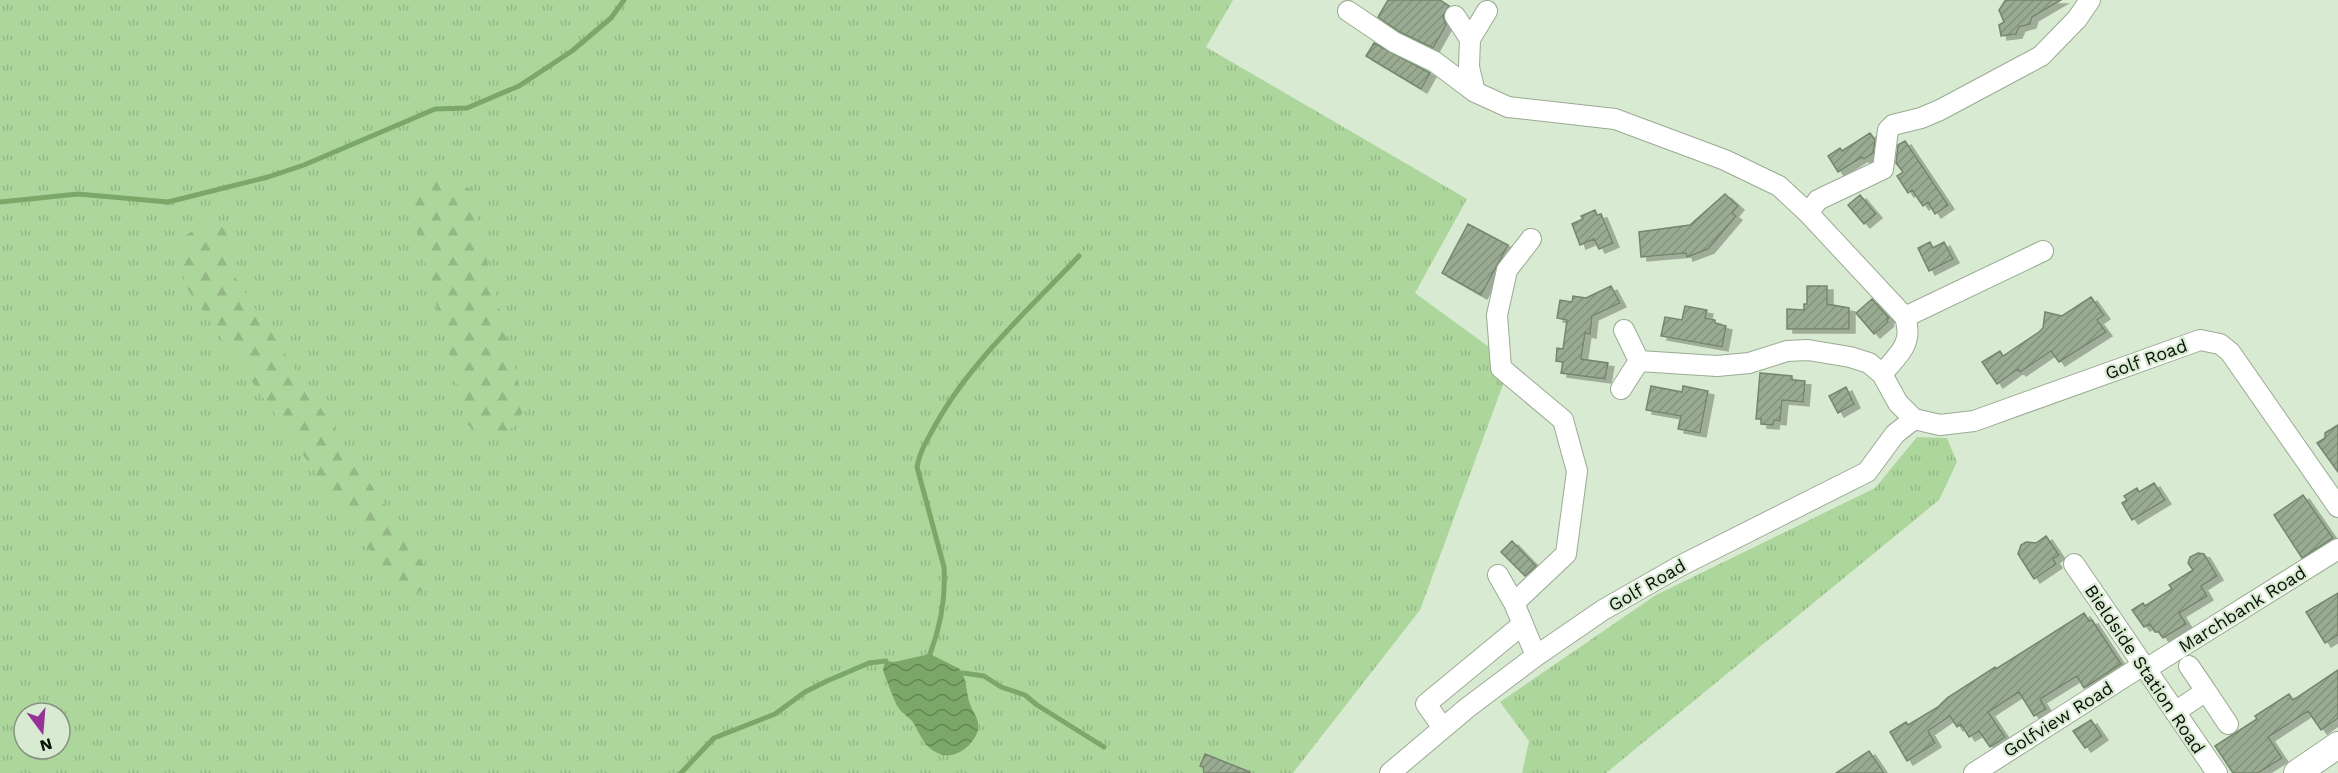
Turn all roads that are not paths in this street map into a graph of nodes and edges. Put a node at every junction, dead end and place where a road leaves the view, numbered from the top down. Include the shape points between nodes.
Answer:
1 (2090, 0) edge
2 (1348, 11) dead end
3 (1487, 11) dead end
4 (1455, 16) dead end
5 (1470, 39) junction
6 (1475, 92) junction
7 (1808, 213) junction
8 (1531, 239) dead end
9 (2043, 251) dead end
10 (1905, 317) junction
11 (1624, 330) dead end
12 (1639, 361) junction
13 (1882, 374) junction
14 (1621, 389) dead end
15 (1914, 419) junction
16 (2338, 507) edge
17 (2338, 549) edge
18 (2074, 564) dead end
19 (1498, 575) dead end
20 (1514, 603) junction
21 (1523, 624) junction
22 (1536, 656) junction
23 (2189, 666) dead end
24 (2144, 667) junction
25 (2206, 691) junction
26 (2175, 712) junction
27 (2228, 724) dead end
28 (1443, 728) junction
29 (2338, 745) edge
30 (1390, 773) edge
31 (1974, 773) edge
32 (2217, 773) edge
33 (2297, 773) edge

1 - 7 street via 2041,56 1940,110 1893,125 1888,130 1883,169 1818,200
2 - 6 street via 1394,42 1435,62
3 - 5 street
4 - 5 street
5 - 6 street via 1469,67
6 - 7 street via 1508,107 1615,119 1684,144 1779,186
7 - 10 street
8 - 20 street via 1507,270 1497,315 1501,368 1563,420 1577,471 1566,554
9 - 10 street
10 - 13 street via 1909,334 1906,342
11 - 12 street
12 - 13 street via 1717,366 1808,350 1869,363
12 - 14 street
13 - 15 street via 1898,403
15 - 16 street, Golf Road via 1940,425 1974,421 2200,340 2220,344 2247,375
15 - 22 street, Golf Road via 1895,434 1868,471 1680,566 1603,610
17 - 24 street, Marchbank Road
18 - 24 street, Bieldside Station Road
19 - 20 street
20 - 21 street
21 - 22 street
21 - 28 street via 1426,704
22 - 28 street, Golf Road
23 - 25 street
24 - 26 street, Bieldside Station Road
24 - 31 street, Golfview Road
25 - 26 street
25 - 27 street
26 - 32 street, Bieldside Station Road
28 - 30 street, Golf Road
29 - 33 main road

